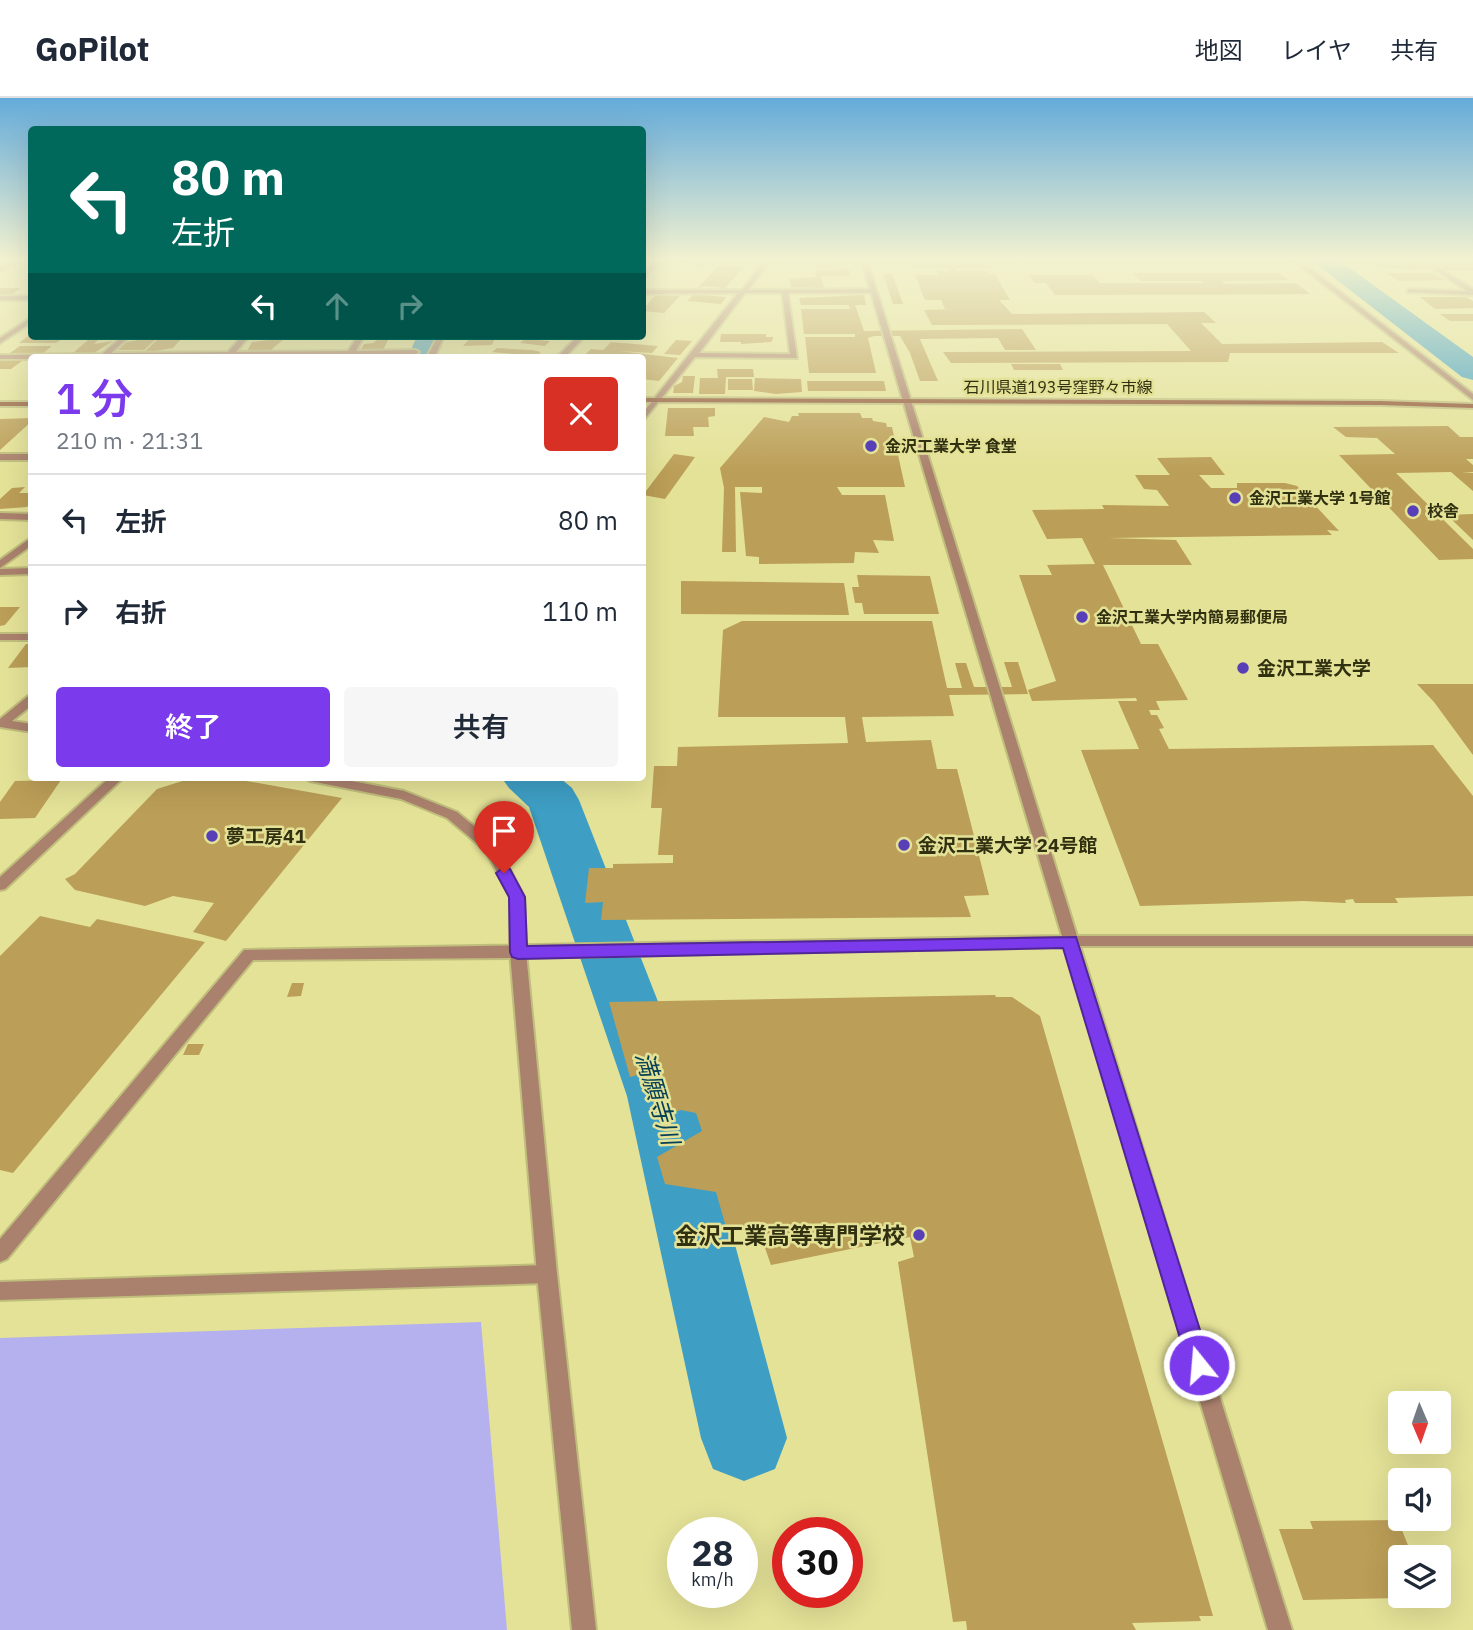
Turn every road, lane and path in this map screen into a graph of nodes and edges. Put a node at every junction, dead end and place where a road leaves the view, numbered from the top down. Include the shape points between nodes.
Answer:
1 (15, 330) edge
2 (711, 330) edge
3 (790, 330) edge
4 (885, 330) edge
5 (1386, 330) edge
6 (122, 340) edge
7 (242, 340) edge
8 (578, 340) edge
9 (0, 341) edge
10 (415, 352) dead end
11 (106, 354) edge
12 (230, 354) edge
13 (372, 354) edge
14 (564, 354) edge
15 (692, 355) junction
16 (0, 356) edge
17 (28, 356) edge
18 (1473, 398) edge
19 (646, 400) edge
20 (659, 400) junction
21 (905, 400) junction
22 (0, 404) edge
23 (28, 404) edge
24 (1473, 406) edge
25 (646, 415) edge
26 (0, 457) edge
27 (28, 457) edge
28 (0, 516) edge
29 (28, 517) edge
30 (28, 543) edge
31 (0, 565) edge
32 (28, 571) edge
33 (0, 572) edge
34 (28, 637) edge
35 (0, 638) edge
36 (28, 702) edge
37 (1, 723) edge
38 (28, 727) edge
39 (114, 781) edge
40 (332, 781) edge
41 (0, 885) edge
42 (1070, 941) junction
43 (1470, 945) edge
44 (518, 952) junction
45 (0, 1253) edge
46 (547, 1275) junction
47 (0, 1291) edge
48 (584, 1630) edge
49 (1280, 1630) edge

1 - 9 street
2 - 15 street
3 - 15 street via 794,356
4 - 21 street
5 - 18 street
6 - 11 street
7 - 12 street
8 - 14 street
10 - 13 street
15 - 20 street
16 - 17 street
19 - 20 main road, 石川県道193号窪野々市線
20 - 21 main road, 石川県道193号窪野々市線
20 - 25 street
21 - 24 main road, 石川県道193号窪野々市線
21 - 42 street
22 - 23 main road
26 - 27 street
28 - 29 street
30 - 31 street
32 - 33 street
34 - 35 street
36 - 37 street
37 - 38 street
39 - 41 street
40 - 44 street via 404,794 452,815 492,848 517,897
42 - 43 street
42 - 44 street
42 - 49 street
44 - 45 street via 249,954
44 - 46 street
46 - 47 street
46 - 48 street

